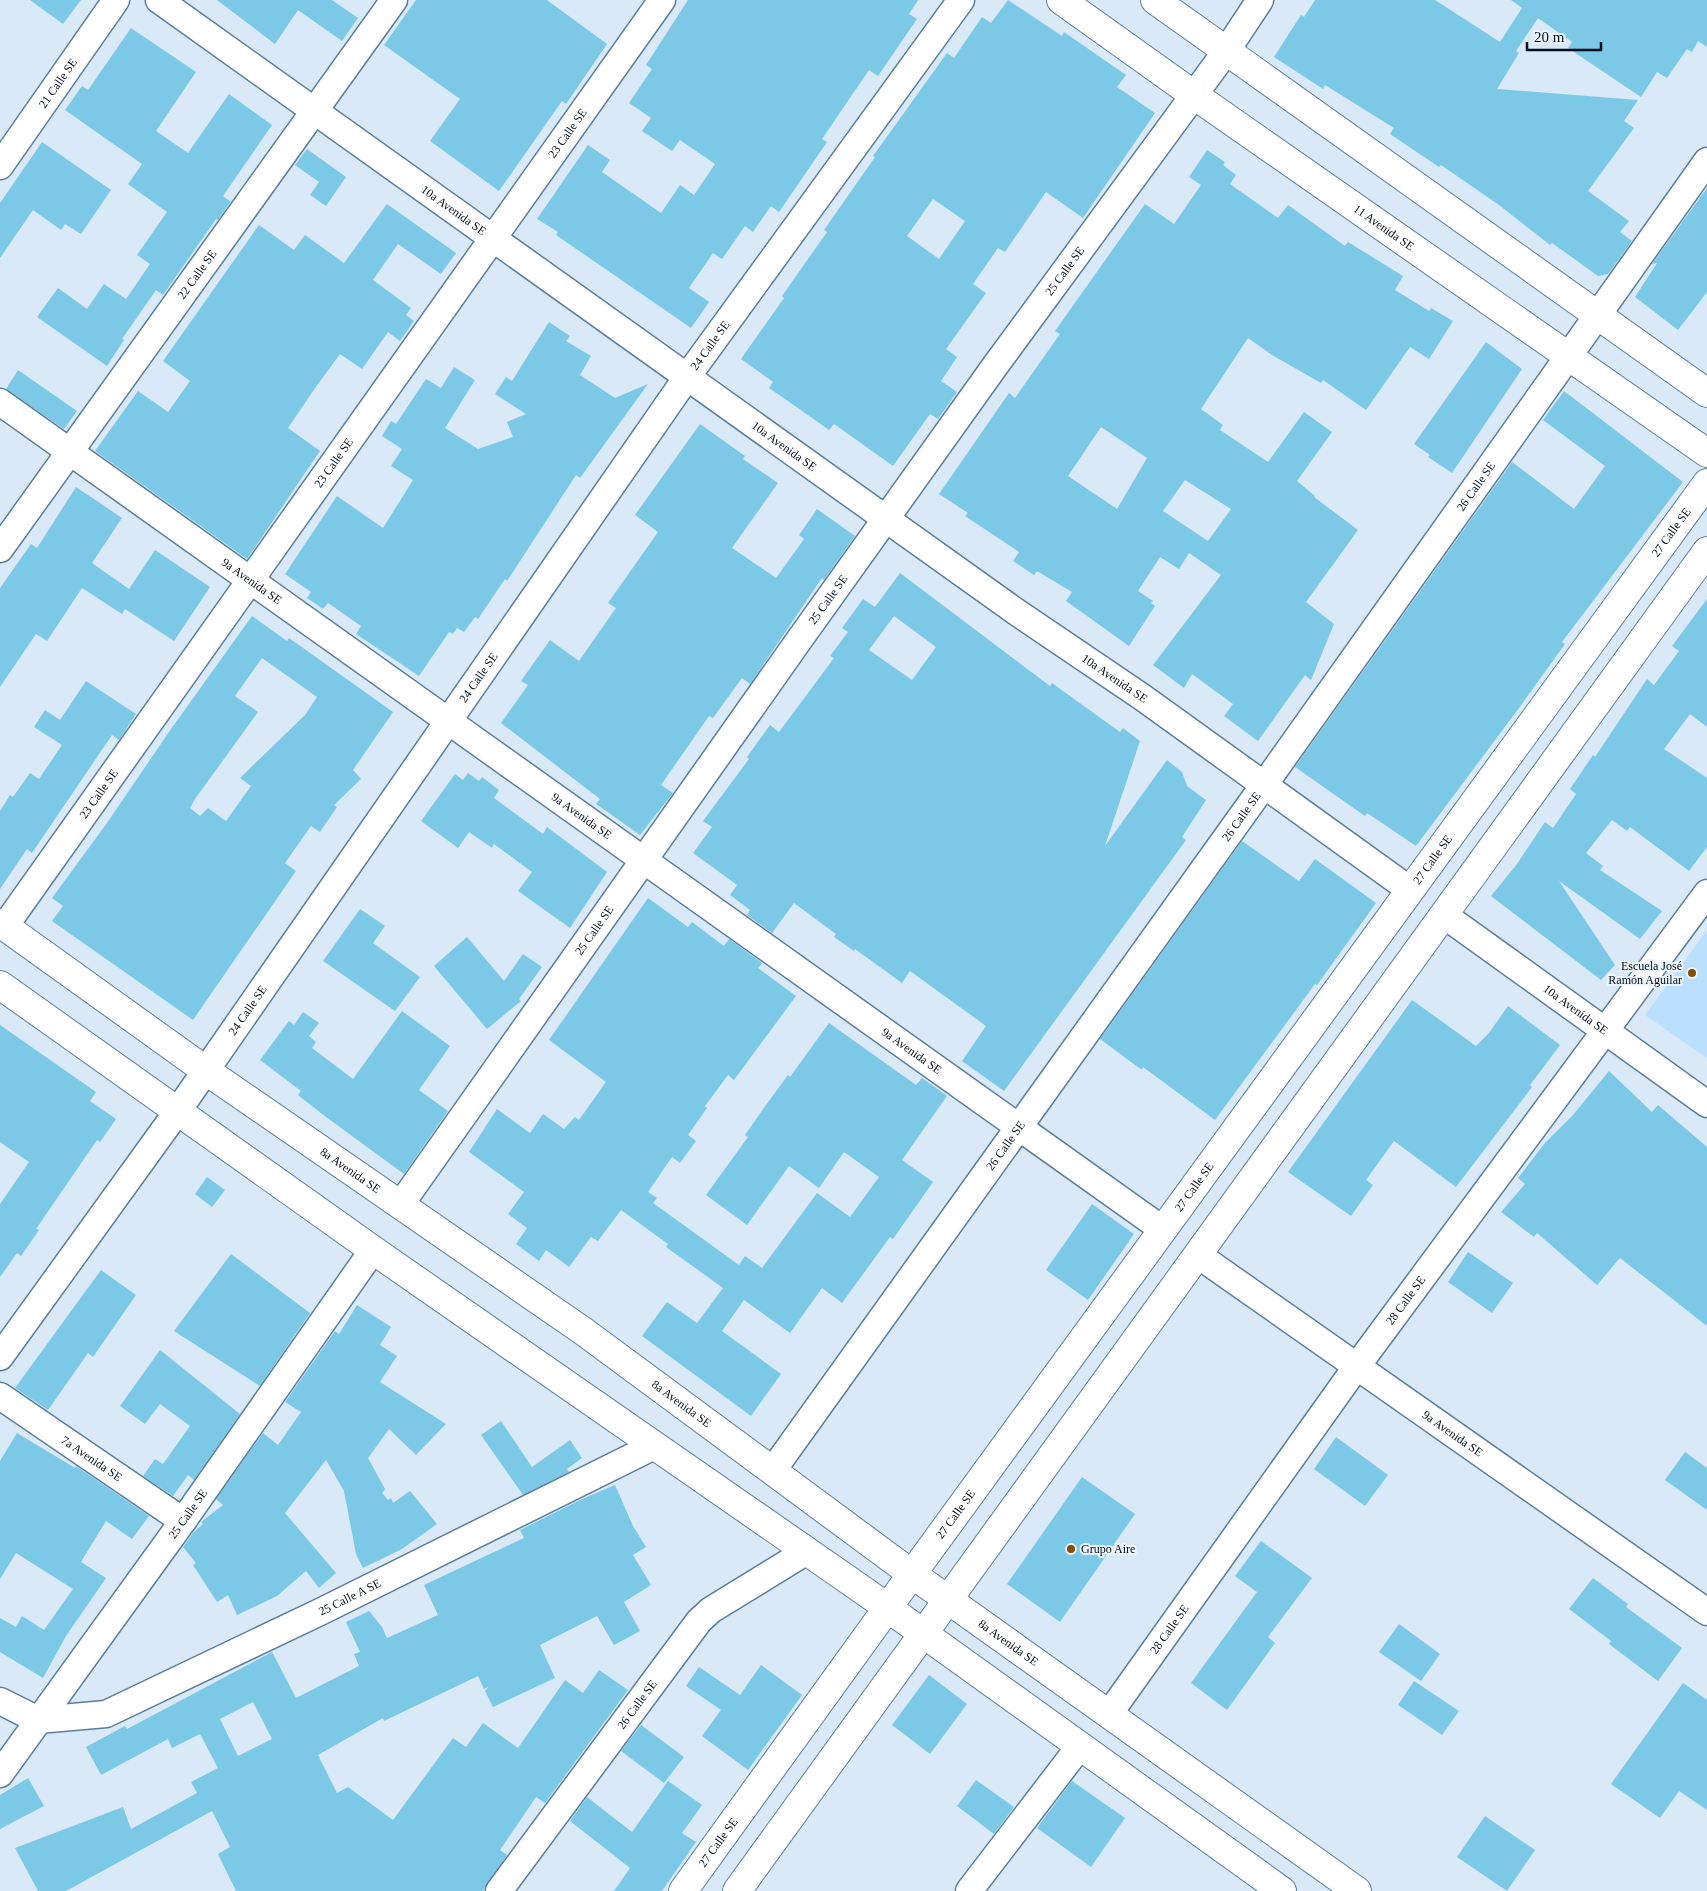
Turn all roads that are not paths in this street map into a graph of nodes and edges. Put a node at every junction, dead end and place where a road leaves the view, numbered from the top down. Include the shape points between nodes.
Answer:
1 (116, 0) edge
2 (159, 0) edge
3 (394, 0) edge
4 (662, 0) edge
5 (961, 0) edge
6 (1061, 0) edge
7 (1155, 0) edge
8 (1260, 0) edge
9 (1227, 50) junction
10 (1194, 95) junction
11 (314, 112) junction
12 (1707, 161) edge
13 (0, 166) edge
14 (494, 237) junction
15 (1598, 315) junction
16 (1569, 355) junction
17 (687, 377) junction
18 (1707, 393) edge
19 (0, 402) edge
20 (70, 452) junction
21 (1707, 453) edge
22 (1707, 483) edge
23 (887, 519) junction
24 (0, 549) edge
25 (1707, 551) edge
26 (250, 580) junction
27 (448, 721) junction
28 (1264, 785) junction
29 (643, 860) junction
30 (1410, 890) junction
31 (1707, 893) edge
32 (1444, 915) junction
33 (3, 924) edge
34 (0, 985) edge
35 (1604, 1030) junction
36 (205, 1070) junction
37 (1707, 1104) edge
38 (177, 1112) junction
39 (1019, 1127) junction
40 (401, 1204) junction
41 (1162, 1230) junction
42 (373, 1250) junction
43 (1198, 1255) junction
44 (0, 1357) edge
45 (1357, 1366) junction
46 (0, 1396) edge
47 (654, 1446) junction
48 (773, 1470) junction
49 (183, 1521) junction
50 (807, 1551) junction
51 (912, 1574) junction
52 (948, 1600) junction
53 (887, 1608) junction
54 (1707, 1612) edge
55 (923, 1634) junction
56 (0, 1701) edge
57 (1110, 1714) junction
58 (38, 1720) junction
59 (1080, 1746) junction
60 (0, 1774) edge
61 (499, 1891) edge
62 (683, 1891) edge
63 (737, 1891) edge
64 (969, 1891) edge
65 (1282, 1891) edge
66 (1357, 1891) edge

1 - 13 street, 21 Calle SE
2 - 11 street, 10a Avenida SE
3 - 11 street, 22 Calle SE
4 - 14 street, 23 Calle SE
5 - 17 street, 24 Calle SE
6 - 10 street, 11 Avenida SE
7 - 9 street
8 - 9 street, 25 Calle SE
9 - 10 street, 25 Calle SE
9 - 15 street
10 - 16 street, 11 Avenida SE
10 - 23 street, 25 Calle SE
11 - 14 street, 10a Avenida SE
11 - 20 street, 22 Calle SE
12 - 15 street, 26 Calle SE
14 - 17 street, 10a Avenida SE
14 - 26 street, 23 Calle SE
15 - 16 street, 26 Calle SE
15 - 18 street
16 - 21 street, 11 Avenida SE
16 - 28 street, 26 Calle SE
17 - 23 street, 10a Avenida SE
17 - 27 street, 24 Calle SE
19 - 20 street, 9a Avenida SE
20 - 24 street, 22 Calle SE
20 - 26 street, 9a Avenida SE
22 - 30 street, 27 Calle SE
23 - 28 street, 10a Avenida SE
23 - 29 street, 25 Calle SE
25 - 32 street
26 - 27 street, 9a Avenida SE
26 - 33 street, 23 Calle SE
27 - 29 street, 9a Avenida SE
27 - 36 street, 24 Calle SE
28 - 30 street, 10a Avenida SE
28 - 39 street, 26 Calle SE
29 - 39 street, 9a Avenida SE
29 - 40 street, 25 Calle SE
30 - 41 street, 27 Calle SE
31 - 35 street, 28 Calle SE
32 - 35 street, 10a Avenida SE
32 - 43 street
33 - 36 street, 8a Avenida SE
34 - 38 street
35 - 37 street, 10a Avenida SE
35 - 45 street, 28 Calle SE
36 - 38 street, 24 Calle SE
36 - 40 street, 8a Avenida SE
38 - 42 street
38 - 44 street, 24 Calle SE
39 - 41 street, 9a Avenida SE
39 - 48 street, 26 Calle SE
40 - 48 street, 8a Avenida SE via 583,1331
41 - 51 street, 27 Calle SE
42 - 47 street
42 - 49 street, 25 Calle SE
43 - 45 street, 9a Avenida SE
43 - 52 street
45 - 54 street, 9a Avenida SE
45 - 57 street, 28 Calle SE
46 - 49 street, 7a Avenida SE
47 - 50 street
47 - 58 street, 25 Calle A SE via 322,1612 106,1714
48 - 51 street, 8a Avenida SE
49 - 58 street, 25 Calle SE
50 - 53 street
50 - 61 street, 26 Calle SE via 711,1610 699,1622
51 - 52 street, 8a Avenida SE
51 - 53 street, 27 Calle SE
52 - 55 street
52 - 57 street, 8a Avenida SE
53 - 55 street
53 - 62 street, 27 Calle SE
55 - 59 street
55 - 63 street
56 - 58 street
57 - 66 street, 8a Avenida SE
58 - 60 street, 25 Calle SE
59 - 64 street
59 - 65 street

